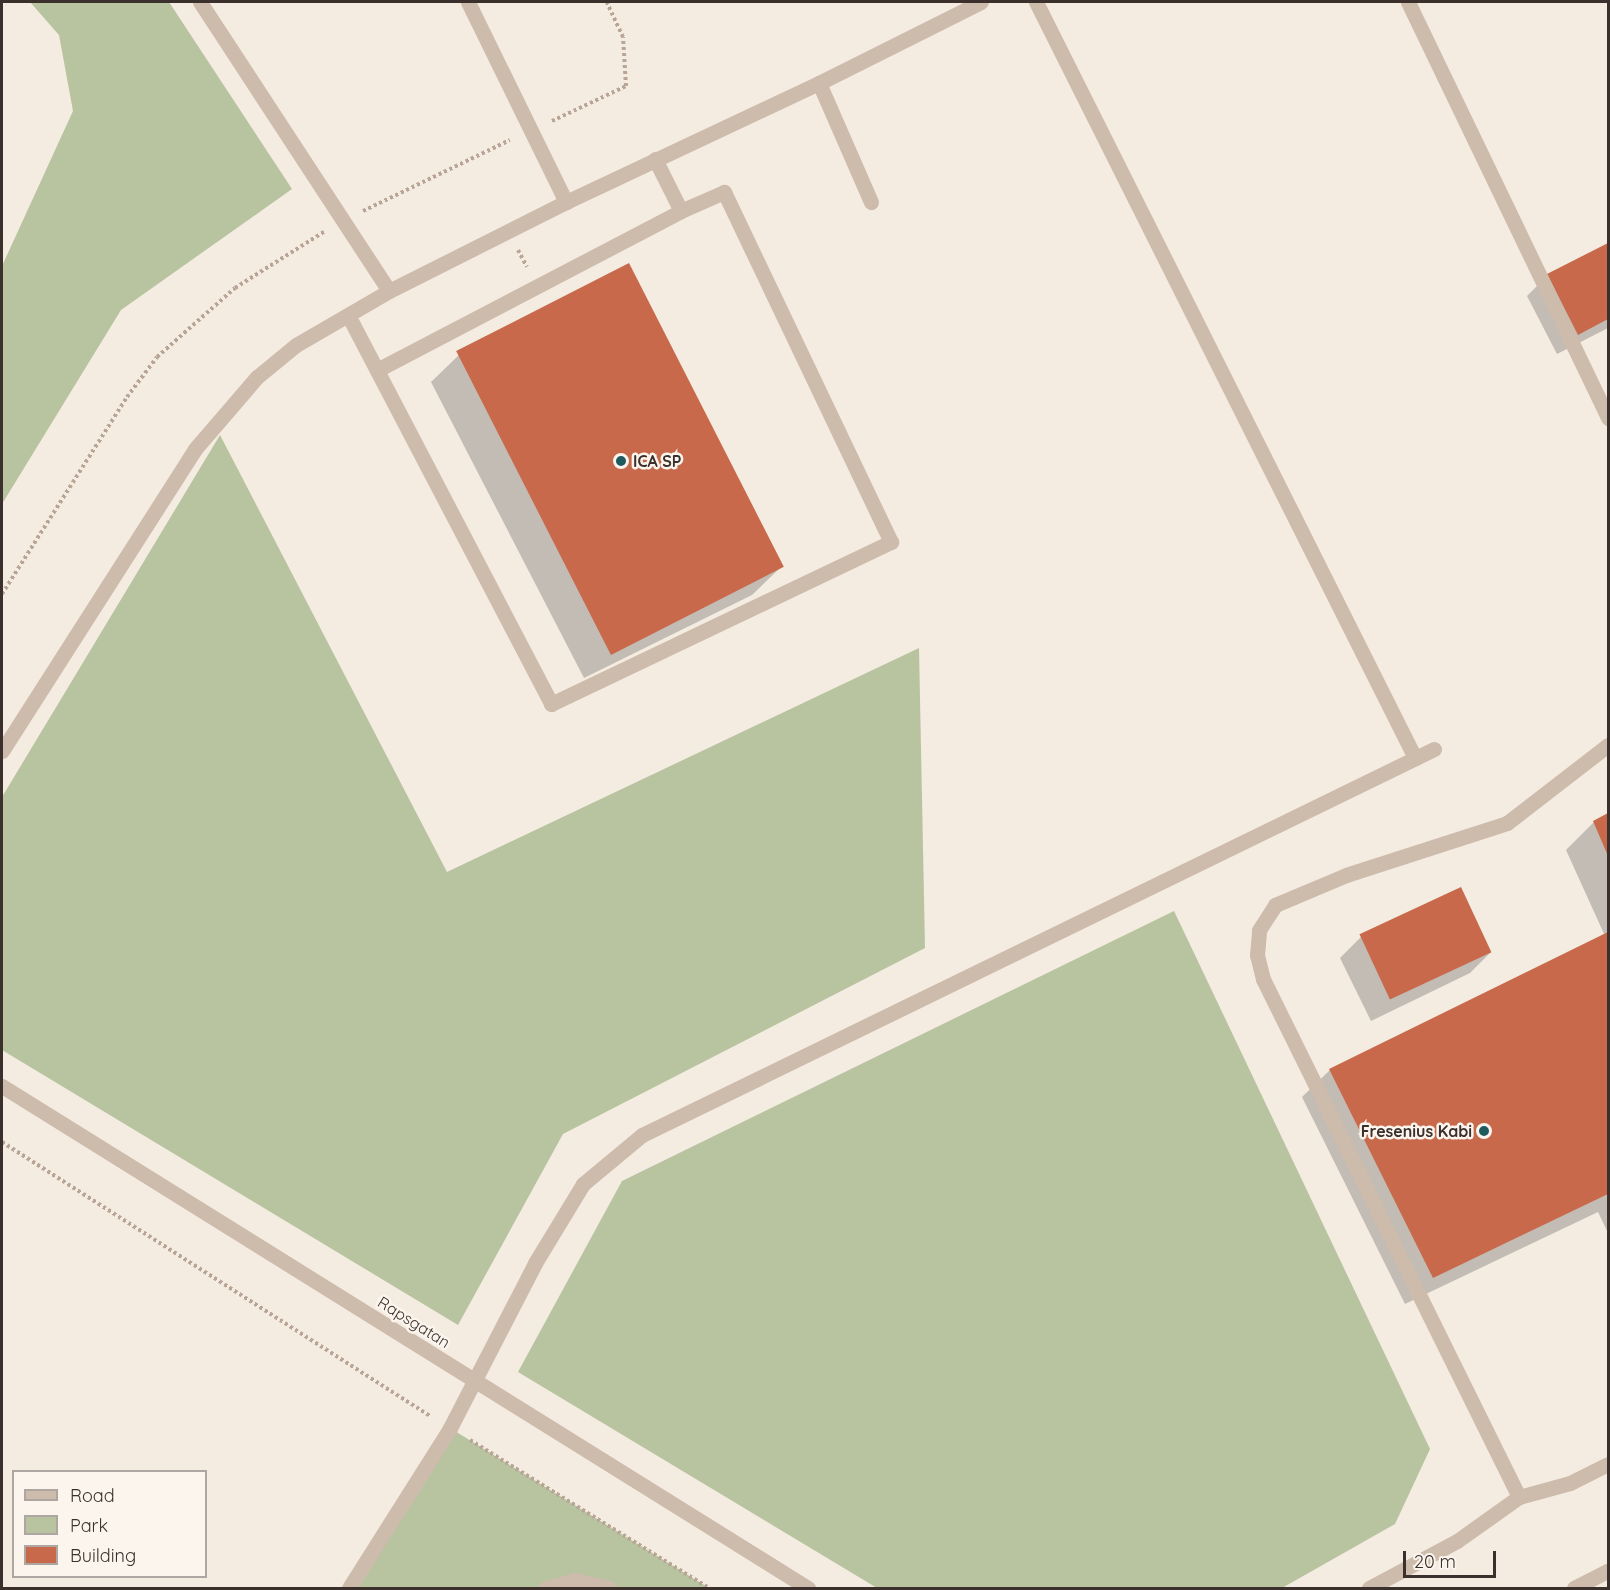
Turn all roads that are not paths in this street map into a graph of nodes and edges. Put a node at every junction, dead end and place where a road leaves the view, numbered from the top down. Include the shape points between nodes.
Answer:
1 (200, 2) edge
2 (468, 2) edge
3 (981, 2) edge
4 (1036, 2) edge
5 (1408, 2) edge
6 (819, 83) junction
7 (655, 159) junction
8 (566, 201) junction
9 (871, 202) dead end
10 (681, 211) junction
11 (389, 291) junction
12 (348, 315) junction
13 (377, 370) junction
14 (1608, 418) edge
15 (1608, 745) edge
16 (1434, 749) dead end
17 (2, 751) edge
18 (1415, 758) junction
19 (2, 1086) edge
20 (475, 1382) junction
21 (1608, 1464) edge
22 (1519, 1497) junction
23 (1608, 1571) edge
24 (349, 1588) edge
25 (546, 1588) edge
26 (609, 1588) edge
27 (808, 1588) edge
28 (1369, 1588) edge
29 (1574, 1588) edge

1 - 11 street
2 - 8 street
3 - 6 street
4 - 18 street
5 - 14 street
6 - 7 street
6 - 9 street
7 - 8 street
7 - 10 street
8 - 11 street
10 - 13 street
10 - 13 street via 724,192 891,542 551,704
11 - 12 street
12 - 13 street
12 - 17 street via 296,345 224,411 195,449
15 - 22 street via 1507,823 1346,875 1275,905 1259,930 1257,955 1263,980
16 - 18 street
18 - 20 street via 642,1135 583,1184 535,1263
19 - 20 street, Rapsgatan
20 - 24 street
20 - 27 street, Rapsgatan
21 - 22 street via 1570,1483
22 - 28 street via 1457,1541
23 - 29 street
25 - 26 street via 575,1580

